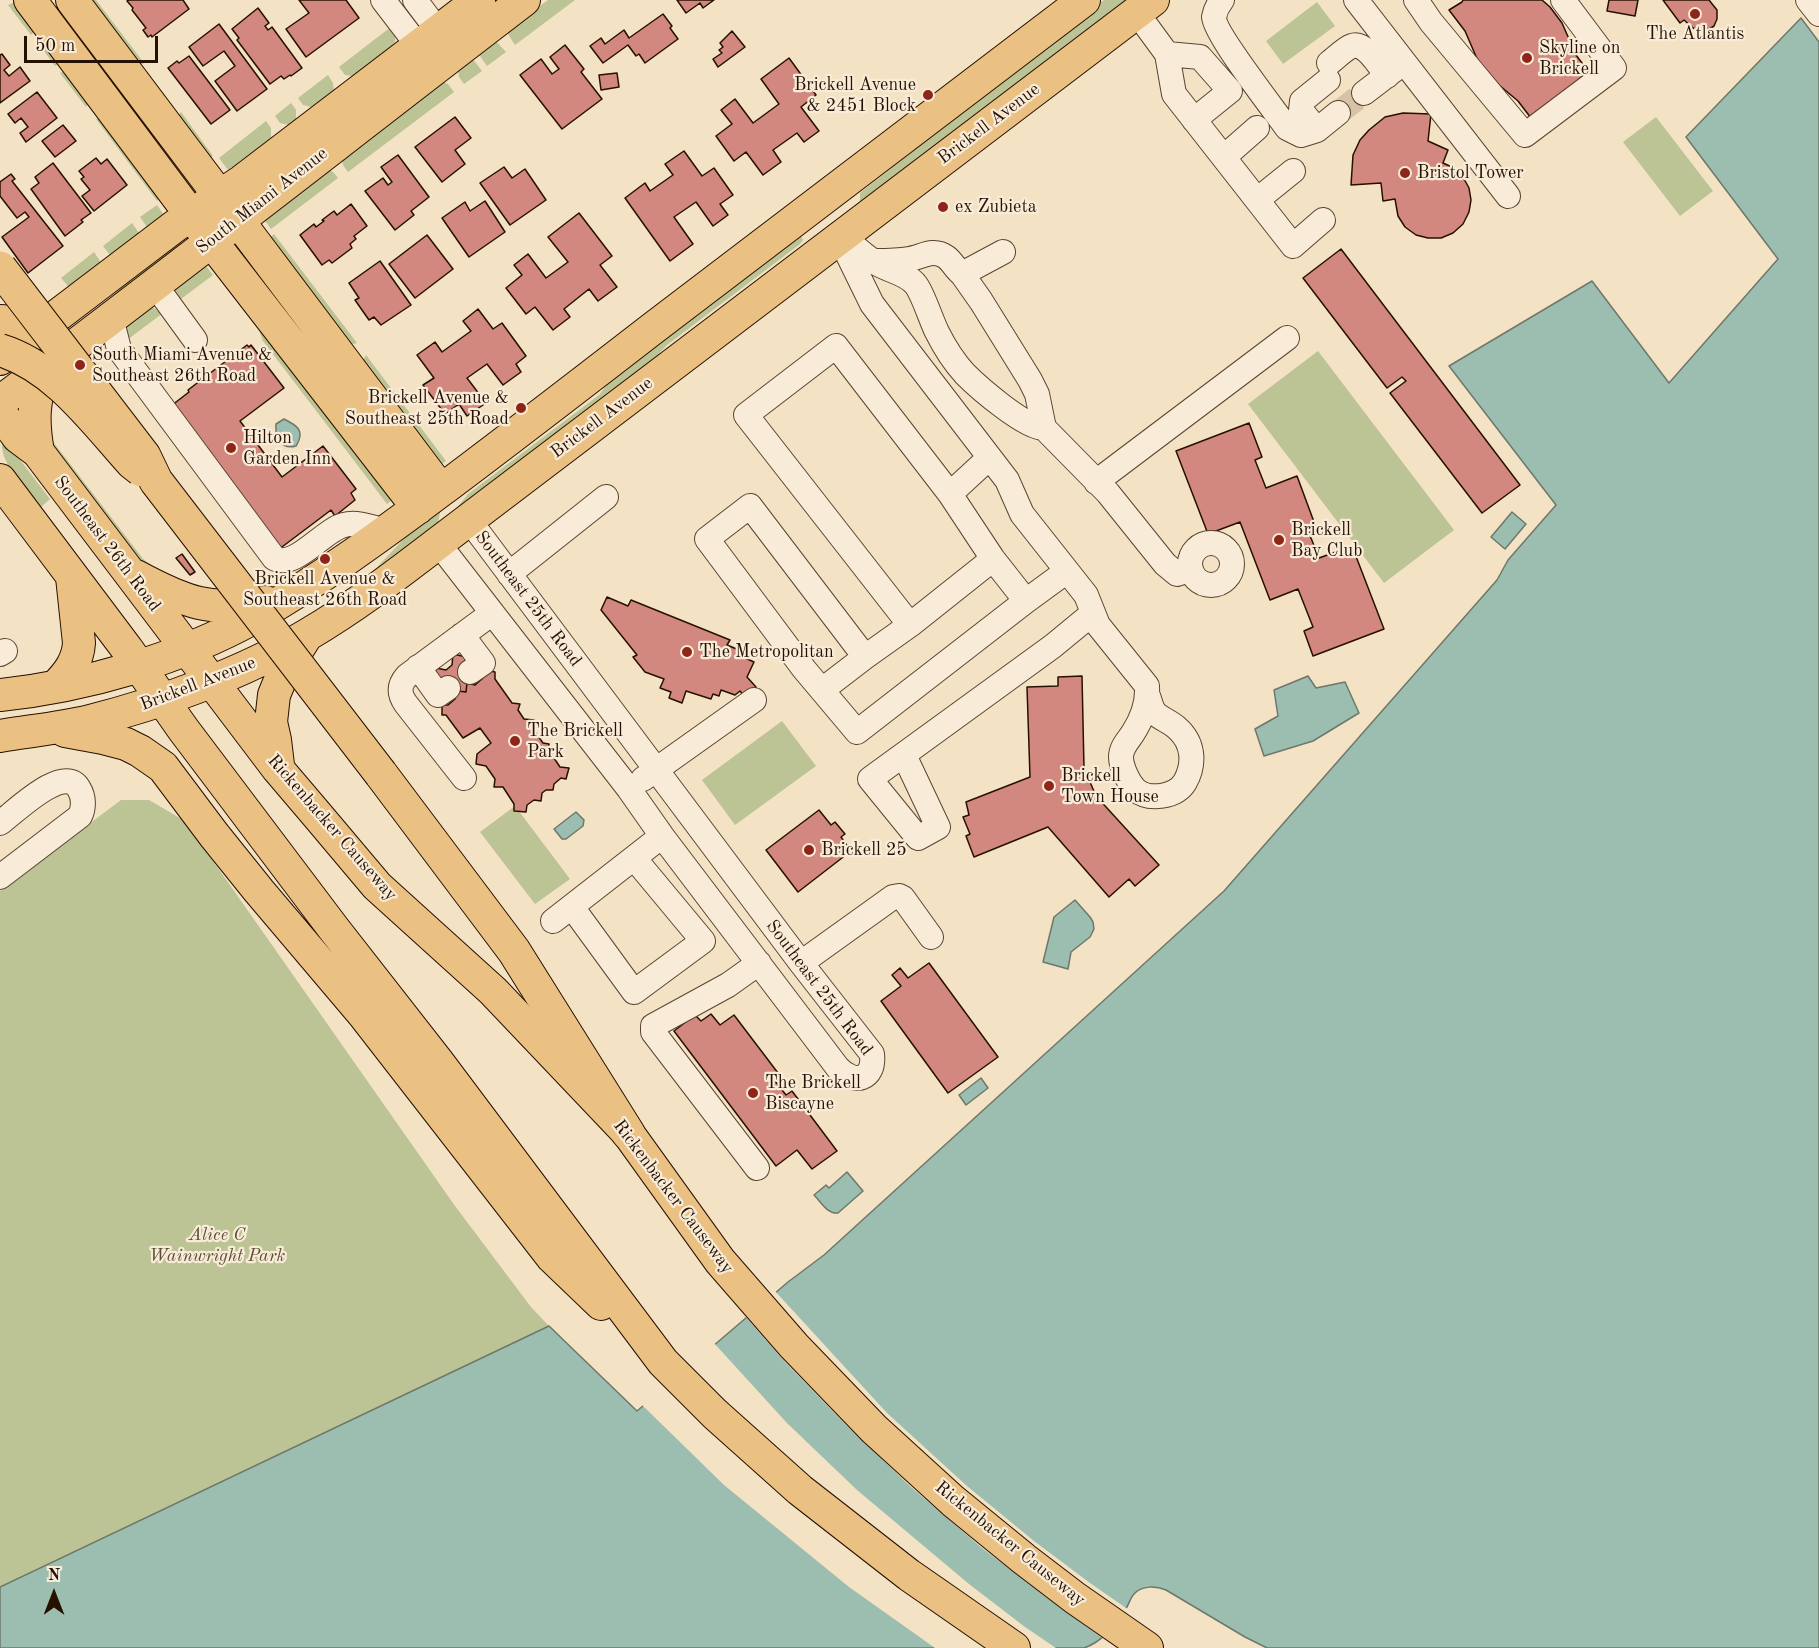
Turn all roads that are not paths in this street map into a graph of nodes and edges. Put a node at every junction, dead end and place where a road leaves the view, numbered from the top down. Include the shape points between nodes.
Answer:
1 (30, 0) edge
2 (72, 0) edge
3 (383, 0) edge
4 (415, 0) edge
5 (479, 0) edge
6 (524, 0) edge
7 (1222, 0) edge
8 (1356, 0) edge
9 (1416, 0) edge
10 (1563, 0) edge
11 (1808, 0) edge
12 (1079, 2) edge
13 (1144, 7) edge
14 (1819, 14) edge
15 (436, 50) junction
16 (1167, 54) junction
17 (1395, 69) junction
18 (1364, 93) tunnel mouth
19 (1338, 113) tunnel mouth
20 (1194, 120) junction
21 (1257, 128) dead end
22 (1317, 130) junction
23 (1224, 157) junction
24 (1293, 171) dead end
25 (219, 196) junction
26 (1508, 196) dead end
27 (1257, 200) junction
28 (816, 203) junction
29 (191, 215) junction
30 (1323, 220) dead end
31 (238, 221) junction
32 (842, 236) junction
33 (212, 241) junction
34 (1003, 252) dead end
35 (873, 262) junction
36 (0, 268) edge
37 (962, 274) junction
38 (154, 285) junction
39 (111, 318) junction
40 (53, 319) junction
41 (0, 321) edge
42 (1287, 339) dead end
43 (195, 340) dead end
44 (0, 350) edge
45 (343, 358) junction
46 (0, 359) edge
47 (43, 370) junction
48 (316, 376) junction
49 (0, 402) edge
50 (0, 412) edge
51 (1044, 428) junction
52 (38, 452) junction
53 (989, 458) junction
54 (469, 470) junction
55 (0, 480) edge
56 (156, 481) junction
57 (1096, 482) junction
58 (950, 494) junction
59 (606, 497) dead end
60 (430, 499) junction
61 (10, 502) edge
62 (469, 520) junction
63 (386, 531) junction
64 (438, 543) junction
65 (305, 550) junction
66 (993, 559) junction
67 (1191, 569) dead end
68 (1067, 571) junction
69 (128, 572) junction
70 (509, 574) junction
71 (72, 576) junction
72 (296, 593) junction
73 (1026, 601) junction
74 (1093, 613) junction
75 (491, 614) junction
76 (540, 617) junction
77 (910, 625) junction
78 (462, 635) junction
79 (306, 636) junction
80 (511, 639) junction
81 (186, 649) junction
82 (865, 657) junction
83 (139, 666) junction
84 (418, 667) junction
85 (470, 672) dead end
86 (211, 681) junction
87 (57, 686) junction
88 (448, 688) dead end
89 (822, 690) junction
90 (0, 695) edge
91 (1148, 696) dead end
92 (161, 699) junction
93 (754, 700) dead end
94 (50, 728) junction
95 (0, 736) edge
96 (904, 755) dead end
97 (278, 769) junction
98 (656, 770) junction
99 (464, 778) dead end
100 (629, 789) junction
101 (0, 823) edge
102 (662, 836) junction
103 (634, 858) junction
104 (0, 877) edge
105 (572, 907) junction
106 (553, 921) dead end
107 (769, 921) junction
108 (931, 937) dead end
109 (742, 940) junction
110 (759, 963) junction
111 (801, 963) junction
112 (628, 1133) junction
113 (757, 1168) dead end
114 (663, 1362) junction
115 (1138, 1642) edge
116 (1014, 1648) edge

1 - 29 main road
2 - 25 main road
3 - 15 street
4 - 15 street
5 - 15 main road, South Miami Avenue
6 - 15 main road, South Miami Avenue
7 - 22 street via 1214,17 1222,37 1287,129 1301,135
8 - 17 street
9 - 10 street via 1525,135 1614,68
11 - 14 street
12 - 28 main road, Brickell Avenue
13 - 16 street via 1145,24
13 - 32 main road, Brickell Avenue
15 - 25 main road, South Miami Avenue
15 - 31 main road, South Miami Avenue
16 - 20 street via 1174,94
16 - 20 street via 1200,57 1230,91
17 - 18 street
17 - 22 street via 1360,45 1352,46 1302,101 1301,110
17 - 26 street
19 - 22 street
20 - 23 street
21 - 23 street
23 - 27 street
24 - 27 street
25 - 29 main road, South Miami Avenue
25 - 31 main road
27 - 30 street via 1293,246
28 - 32 main road
28 - 54 main road, Brickell Avenue
29 - 33 main road
29 - 40 main road, South Miami Avenue
31 - 33 main road, South Miami Avenue
31 - 45 main road
32 - 35 street
32 - 53 street via 872,304
32 - 62 main road, Brickell Avenue
33 - 38 main road, South Miami Avenue
33 - 48 main road
34 - 37 street
35 - 37 street via 938,253
35 - 51 street via 904,275 916,285 937,333 965,374 1024,421
36 - 56 highway, bridge via 144,456
37 - 51 street via 1030,380
38 - 39 main road, South Miami Avenue
38 - 43 street
39 - 47 main road, South Miami Avenue
39 - 65 street via 119,349 274,558 286,561
40 - 41 main road
40 - 46 main road, South Miami Avenue
42 - 57 street
44 - 56 main road, bridge via 34,365 58,383 132,463
45 - 48 main road
45 - 60 main road
47 - 49 main road, South Miami Avenue
47 - 52 main road via 33,412
48 - 60 main road
50 - 52 main road, Southeast 26th Road via 18,437
51 - 57 street
52 - 69 main road, Southeast 26th Road
53 - 58 street
53 - 68 street via 1007,480 1022,514
54 - 60 main road, Brickell Avenue
54 - 64 main road via 446,508
55 - 61 main road
56 - 112 highway, bridge via 514,951
57 - 67 street via 1165,564 1177,574
58 - 66 street
58 - 77 street via 836,346 746,415
59 - 70 street
60 - 63 main road, Brickell Avenue
61 - 71 main road
62 - 64 main road, Brickell Avenue
62 - 70 street, Southeast 25th Road
63 - 65 street via 346,524
63 - 72 main road, Brickell Avenue
64 - 75 street, Southeast 25th Road
64 - 79 main road, Brickell Avenue
65 - 72 street
66 - 73 street
66 - 77 street
68 - 73 street
68 - 74 street via 1086,595
69 - 72 main road via 178,598 211,606 244,606
69 - 81 main road, Southeast 26th Road
70 - 76 street, Southeast 25th Road
71 - 83 main road
71 - 87 main road via 78,652
72 - 81 main road, Brickell Avenue
73 - 89 street via 856,732
74 - 91 street via 1098,625 1147,686
74 - 96 street
75 - 78 street
75 - 80 street, Southeast 25th Road
76 - 80 street
76 - 98 street, Southeast 25th Road
77 - 82 street
78 - 84 street
78 - 85 street via 483,663
79 - 86 main road, Brickell Avenue
79 - 97 main road via 274,695 271,722
80 - 100 street, Southeast 25th Road
81 - 83 main road, Brickell Avenue
81 - 86 main road, Southeast 26th Road
82 - 89 street
82 - 89 street via 750,506 707,539
83 - 87 main road, Brickell Avenue
83 - 92 main road
84 - 88 street via 438,695
84 - 99 street via 406,676 400,692
86 - 92 main road, Brickell Avenue
86 - 97 main road, Rickenbacker Causeway
87 - 90 main road, Brickell Avenue
92 - 94 main road, Brickell Avenue
92 - 114 main road
93 - 98 street
94 - 95 main road, Brickell Avenue
94 - 114 main road via 126,744 163,767 259,891 377,1031 552,1257
97 - 112 main road, Rickenbacker Causeway via 377,886 493,991
98 - 100 street
98 - 107 street, Southeast 25th Road
100 - 102 street, Southeast 25th Road
101 - 104 street via 50,784 65,780 79,789 83,806 80,816
102 - 103 street
102 - 109 street, Southeast 25th Road
103 - 105 street
103 - 105 street via 703,941 634,992
105 - 106 street
107 - 109 street
107 - 111 street, Southeast 25th Road
108 - 111 street via 903,898 893,897
109 - 110 street, Southeast 25th Road
110 - 111 street, Southeast 25th Road via 844,1075 866,1075 872,1071 872,1054
110 - 113 street via 728,985 653,1026 653,1032
112 - 115 main road, Rickenbacker Causeway via 744,1290 848,1403 1024,1559
114 - 116 main road via 800,1490 909,1575

